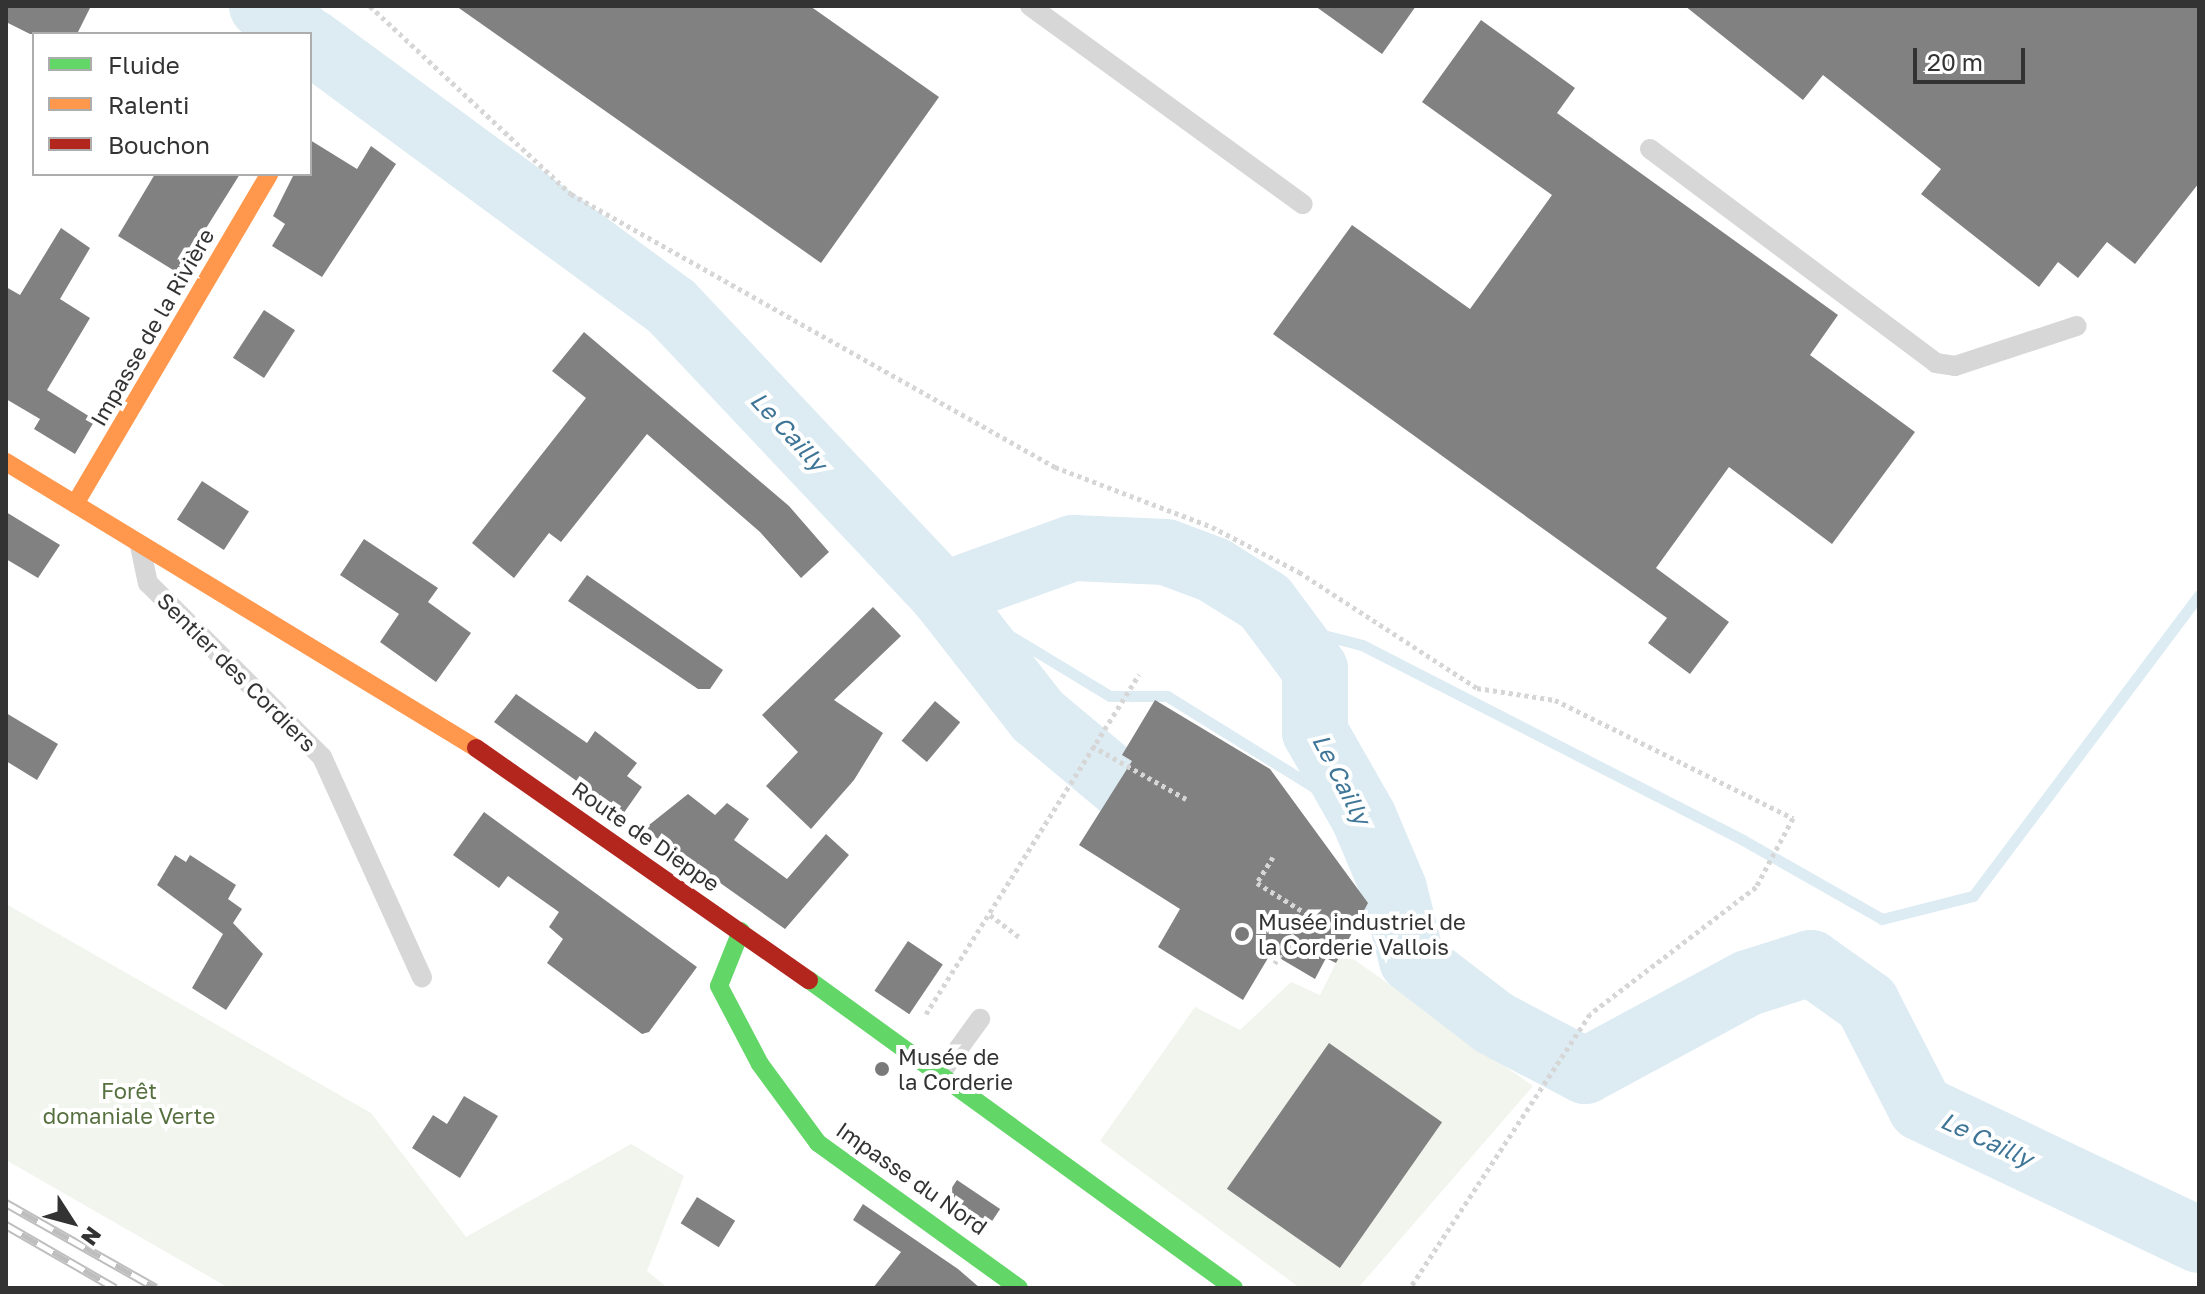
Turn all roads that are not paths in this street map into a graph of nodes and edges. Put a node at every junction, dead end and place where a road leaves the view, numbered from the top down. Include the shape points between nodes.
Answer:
1 (1030, 6) edge
2 (1650, 149) dead end
3 (268, 176) edge
4 (1303, 204) dead end
5 (2077, 326) dead end
6 (6, 462) edge
7 (75, 504) junction
8 (138, 539) junction
9 (741, 931) junction
10 (422, 977) dead end
11 (980, 1019) dead end
12 (938, 1077) junction
13 (1019, 1288) edge
14 (1234, 1288) edge

1 - 4 lane
2 - 5 lane via 1936,363 1955,366
3 - 7 main road, Impasse de la Rivière
6 - 7 main road, Route de Dieppe
7 - 8 main road, Route de Dieppe
8 - 9 main road, Route de Dieppe via 429,716
8 - 10 lane, Sentier des Cordiers via 148,583 322,757
9 - 12 main road, Route de Dieppe
9 - 13 main road, Impasse du Nord via 719,986 760,1064 818,1143 973,1249
11 - 12 lane
12 - 14 main road, Route de Dieppe

